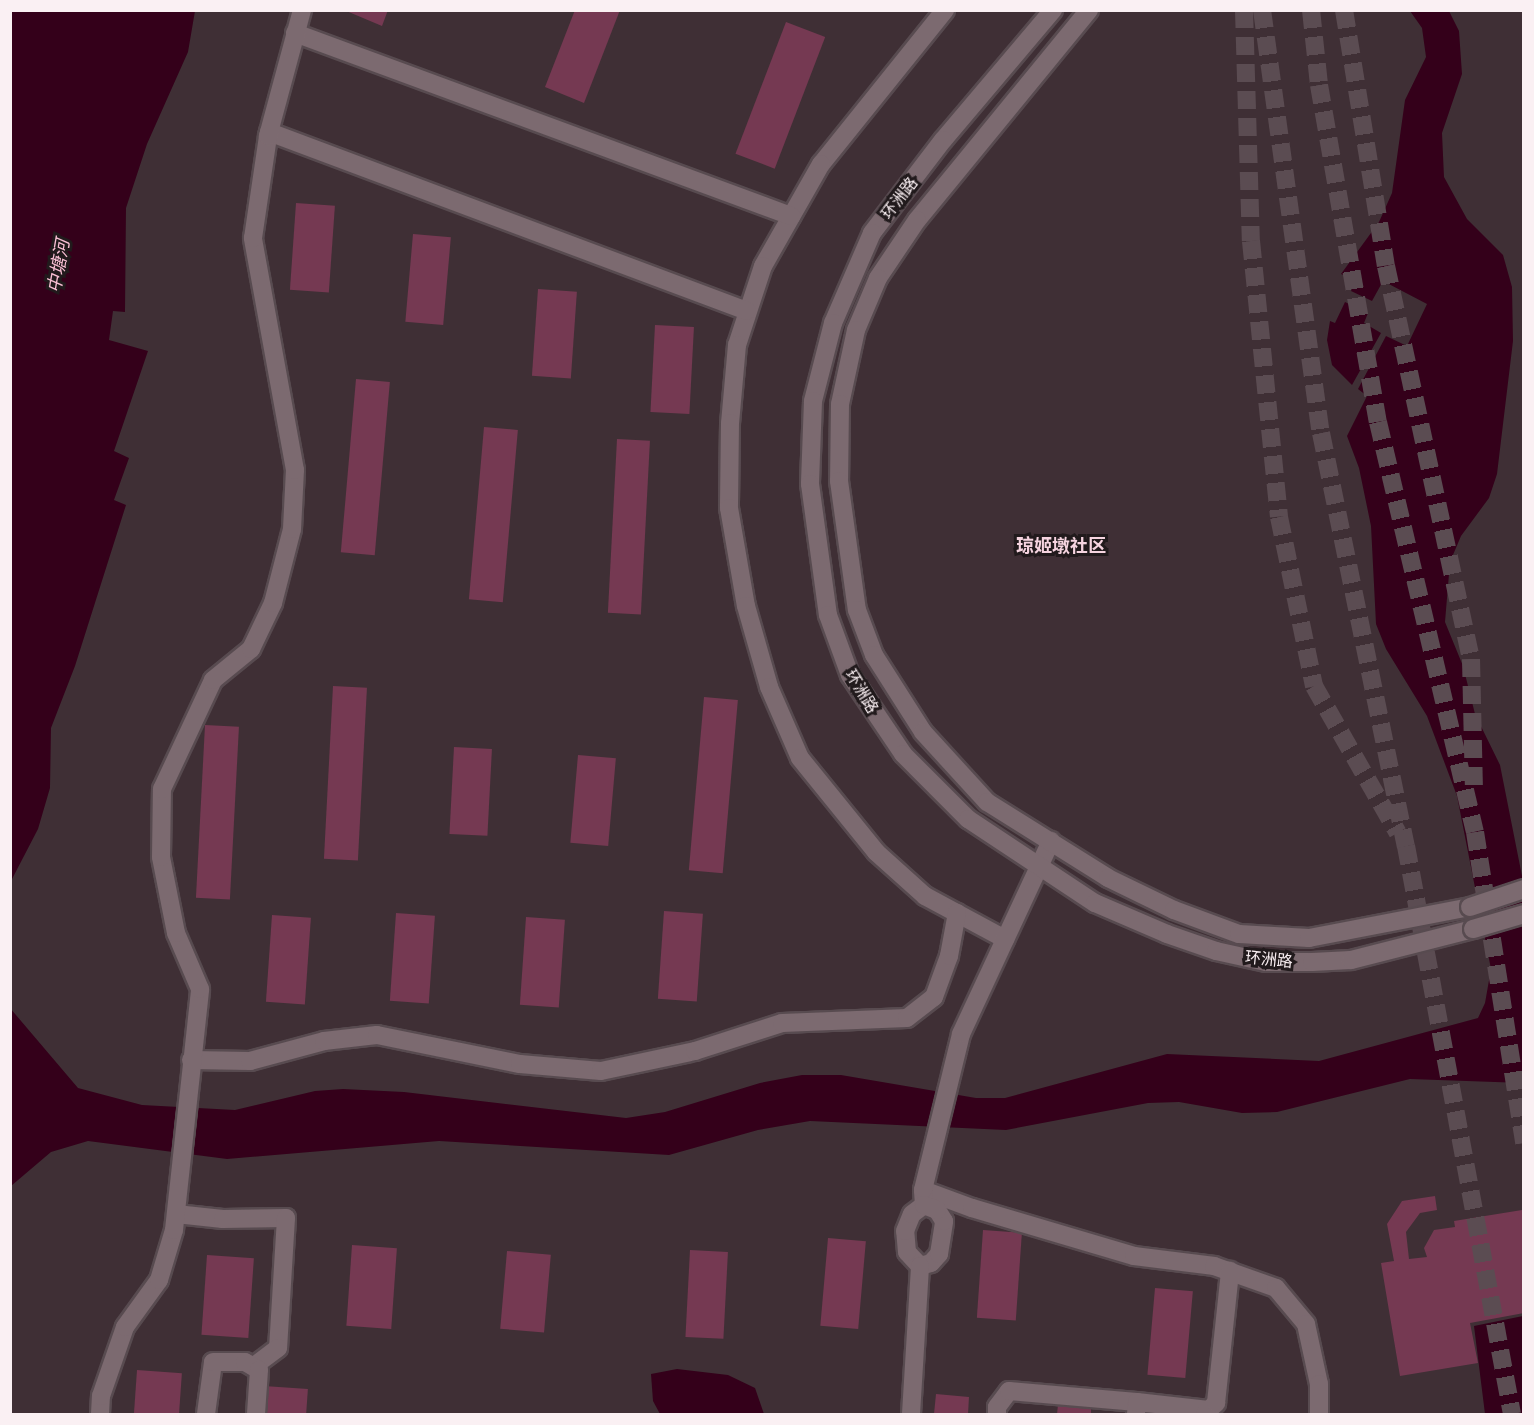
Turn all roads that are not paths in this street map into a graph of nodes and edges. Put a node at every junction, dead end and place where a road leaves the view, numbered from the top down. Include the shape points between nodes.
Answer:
1 (302, 10) edge
2 (945, 10) edge
3 (1053, 10) edge
4 (1089, 10) edge
5 (295, 33) junction
6 (269, 132) junction
7 (791, 216) junction
8 (747, 311) junction
9 (1051, 841) junction
10 (1038, 868) junction
11 (1524, 889) edge
12 (957, 913) junction
13 (1524, 914) edge
14 (1005, 939) junction
15 (191, 1060) junction
16 (924, 1198) junction
17 (176, 1214) junction
18 (920, 1266) junction
19 (1230, 1271) junction
20 (253, 1367) junction
21 (1136, 1408) edge
22 (1207, 1412) edge
23 (100, 1414) edge
24 (206, 1414) edge
25 (256, 1414) edge
26 (911, 1414) edge
27 (997, 1414) edge
28 (1319, 1414) edge

1 - 5 street
2 - 7 street via 820,164
3 - 10 street, 环洲路 via 936,150 872,233 853,268 833,323 813,401 810,484 828,615 850,675 903,754 968,819
4 - 9 street, 环洲路 via 966,156 894,251 856,330 840,404 839,481 849,562 856,610 874,654 923,732 987,802
5 - 6 street
5 - 7 street
6 - 8 street
6 - 15 street via 253,238 295,470 292,529 273,603 250,649 213,680 162,789 161,857 176,933 200,988
7 - 8 street via 763,266
8 - 12 street via 737,345 730,423 729,508 746,606 769,687 800,759 852,824 924,896
9 - 10 street
9 - 11 street, 环洲路, bridge via 1108,878 1174,910 1239,934 1310,938 1470,907
10 - 13 street, 环洲路, bridge via 1095,903 1167,934 1216,951 1266,962 1351,960
10 - 14 street
12 - 14 street
12 - 15 street via 949,956 934,997 907,1018 782,1023 694,1051 601,1071 519,1064 377,1035 324,1041 250,1061
14 - 16 street via 961,1034
15 - 17 street
16 - 18 street via 905,1231 907,1252
16 - 18 street via 944,1221 939,1254 931,1263
16 - 19 street via 1134,1256
17 - 20 street via 286,1218 278,1348
17 - 23 street via 159,1280 125,1327 101,1396
18 - 26 street
19 - 22 street via 1216,1403
19 - 28 street via 1276,1288 1306,1324 1319,1384
20 - 24 street via 244,1362 213,1362
20 - 25 street via 259,1370
21 - 22 street
21 - 27 street via 1009,1391

